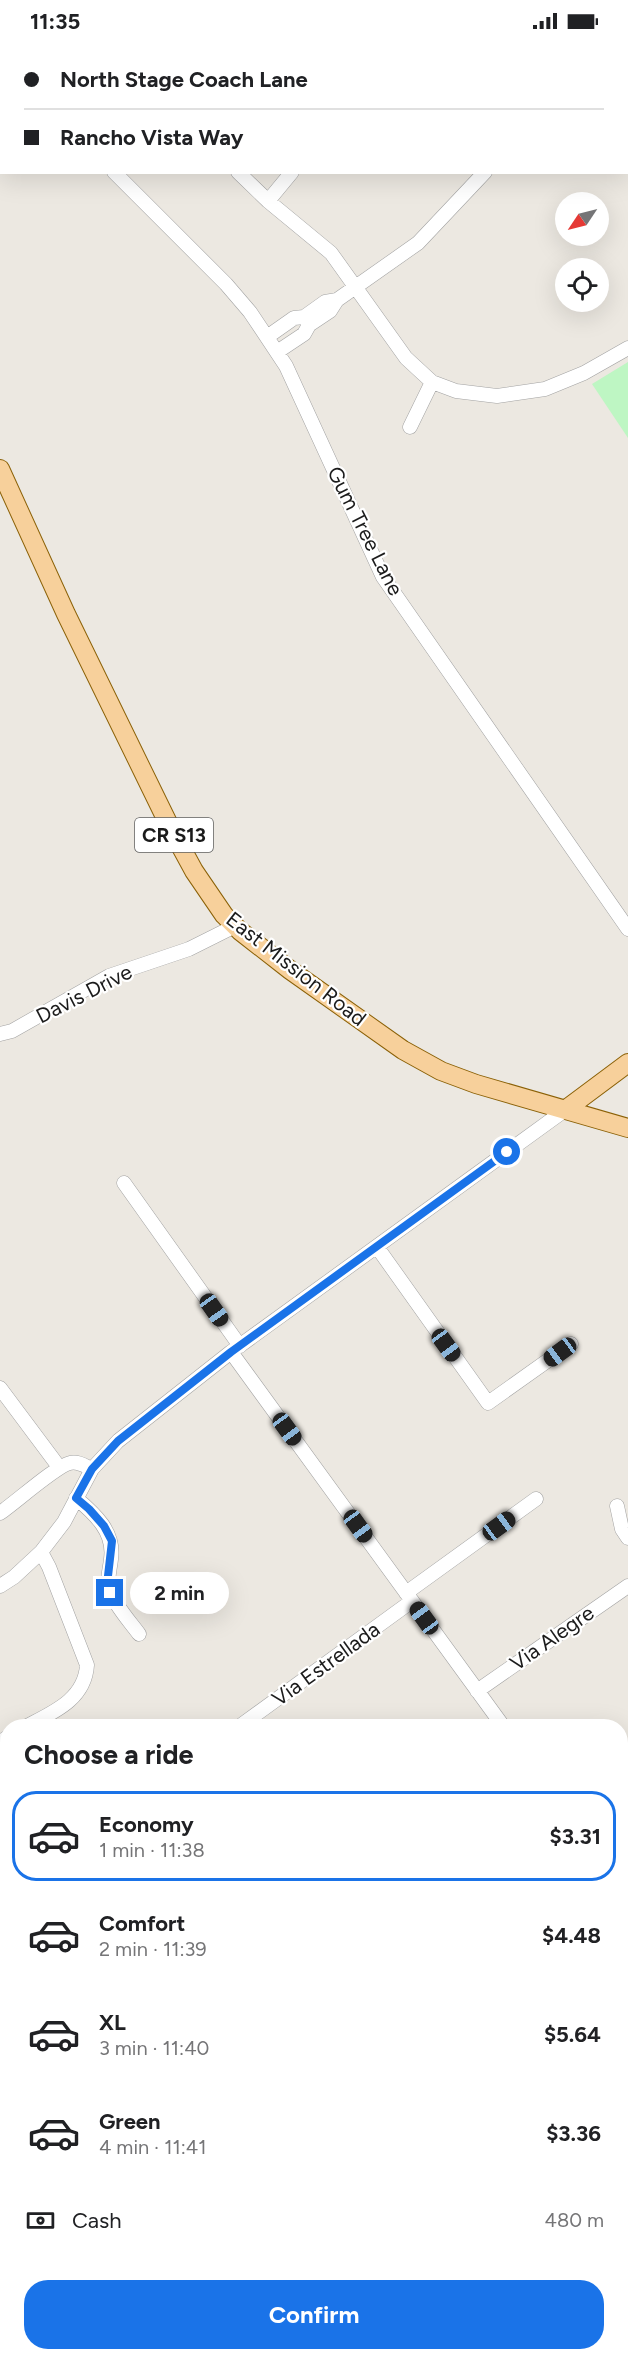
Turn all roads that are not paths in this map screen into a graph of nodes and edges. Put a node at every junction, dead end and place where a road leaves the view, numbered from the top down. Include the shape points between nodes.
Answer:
1 (116, 174) edge
2 (240, 174) edge
3 (290, 174) edge
4 (483, 174) edge
5 (268, 201) junction
6 (356, 286) junction
7 (337, 300) junction
8 (267, 338) junction
9 (628, 348) edge
10 (277, 352) junction
11 (432, 382) junction
12 (410, 427) dead end
13 (0, 469) edge
14 (235, 926) junction
15 (628, 929) edge
16 (0, 1034) edge
17 (628, 1063) edge
18 (591, 1091) junction
19 (565, 1110) junction
20 (621, 1126) edge
21 (124, 1183) dead end
22 (377, 1247) junction
23 (571, 1344) dead end
24 (235, 1349) junction
25 (0, 1388) edge
26 (59, 1467) junction
27 (92, 1469) junction
28 (76, 1498) junction
29 (536, 1499) dead end
30 (617, 1506) dead end
31 (0, 1514) edge
32 (628, 1538) edge
33 (41, 1552) junction
34 (0, 1586) edge
35 (628, 1586) edge
36 (409, 1597) junction
37 (139, 1634) dead end
38 (477, 1691) junction
39 (40, 1719) edge
40 (249, 1719) edge
41 (498, 1719) edge

1 - 8 street, Gum Tree Lane via 226,284
2 - 5 street
3 - 5 street
4 - 6 street via 418,243
5 - 6 street via 331,253
6 - 7 street
6 - 11 street via 406,358
7 - 8 street via 294,318
7 - 10 street via 304,334
8 - 10 street, Gum Tree Lane
9 - 11 street via 584,374 545,389 496,396 456,391
10 - 15 street, Gum Tree Lane via 383,577
11 - 12 street
13 - 14 main road, East Mission Road / CR S13 via 169,825 209,896
14 - 16 street, Davis Drive via 189,949 109,976
14 - 19 main road, East Mission Road / CR S13 via 402,1050 441,1071
17 - 18 main road
18 - 19 main road
18 - 20 main road via 599,1109
19 - 20 main road, East Mission Road / CR S13
19 - 22 street
21 - 24 street
22 - 23 street via 488,1403
22 - 24 street
24 - 27 street via 118,1441
24 - 36 street
25 - 26 street
26 - 27 street via 79,1463
26 - 31 street
27 - 28 street
28 - 33 street
28 - 37 street via 96,1517 112,1541 110,1593
29 - 36 street, Via Estrellada
30 - 32 street
33 - 34 street
33 - 39 street via 87,1665 86,1677 74,1697
35 - 38 street, Via Alegre
36 - 38 street
36 - 40 street, Via Estrellada
38 - 41 street

